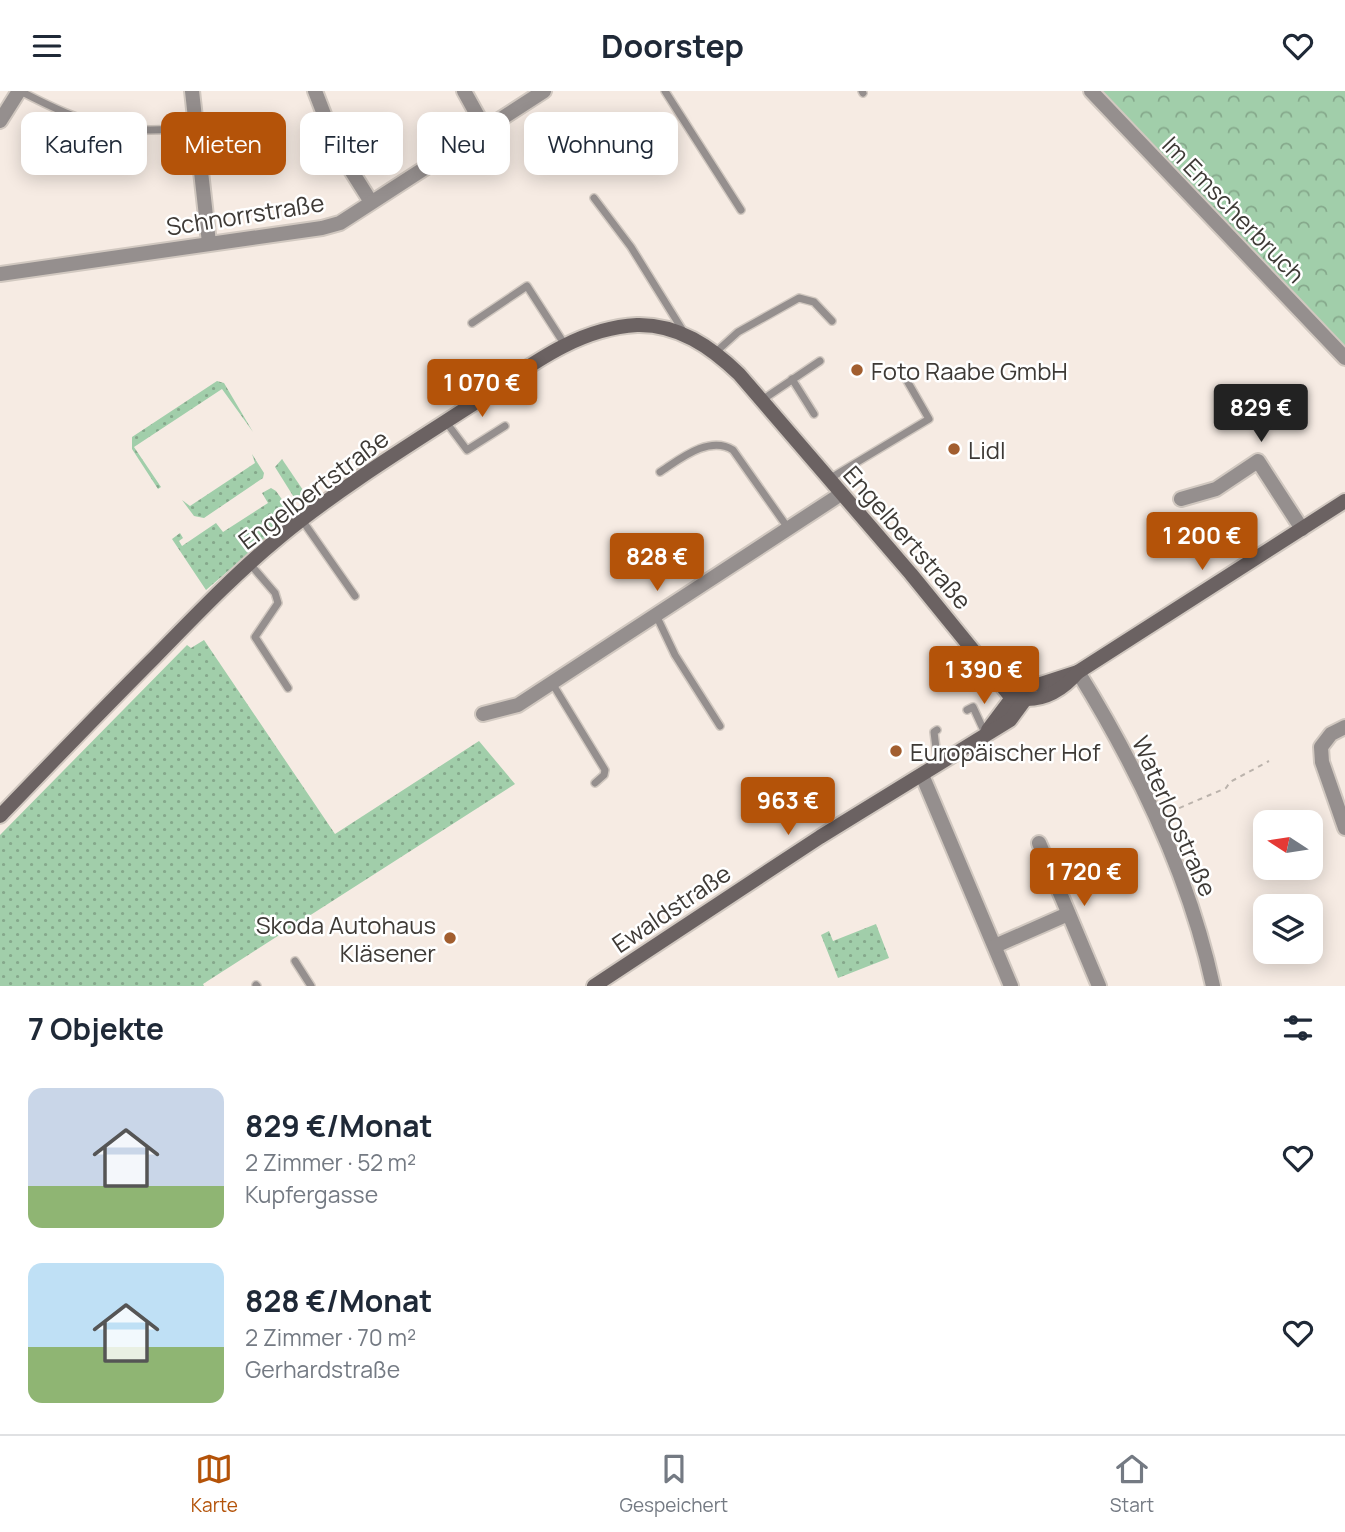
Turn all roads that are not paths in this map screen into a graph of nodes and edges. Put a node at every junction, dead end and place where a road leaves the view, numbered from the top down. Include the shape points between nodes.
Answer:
1 (20, 91) edge
2 (192, 91) edge
3 (314, 91) edge
4 (464, 91) edge
5 (544, 91) edge
6 (665, 91) edge
7 (1091, 91) edge
8 (194, 112) edge
9 (476, 112) edge
10 (510, 113) edge
11 (0, 121) edge
12 (161, 130) edge
13 (417, 172) edge
14 (201, 175) edge
15 (594, 198) dead end
16 (370, 202) junction
17 (741, 210) dead end
18 (209, 243) junction
19 (0, 274) edge
20 (832, 321) dead end
21 (472, 323) dead end
22 (687, 336) junction
23 (565, 346) junction
24 (716, 352) junction
25 (1345, 358) edge
26 (820, 361) dead end
27 (792, 379) junction
28 (906, 379) dead end
29 (762, 400) junction
30 (814, 414) dead end
31 (446, 422) junction
32 (505, 426) dead end
33 (660, 472) dead end
34 (829, 480) junction
35 (841, 494) junction
36 (1181, 499) dead end
37 (1345, 501) edge
38 (302, 520) junction
39 (788, 528) junction
40 (1302, 529) junction
41 (249, 563) junction
42 (355, 596) dead end
43 (656, 615) junction
44 (965, 640) junction
45 (1077, 672) junction
46 (552, 683) junction
47 (1021, 685) junction
48 (288, 688) dead end
49 (1017, 699) junction
50 (967, 710) dead end
51 (483, 715) dead end
52 (719, 726) dead end
53 (1345, 727) edge
54 (937, 730) dead end
55 (985, 733) junction
56 (938, 764) junction
57 (922, 775) junction
58 (595, 783) dead end
59 (0, 815) edge
60 (1345, 828) edge
61 (1039, 843) dead end
62 (1068, 914) junction
63 (995, 946) junction
64 (295, 961) dead end
65 (615, 980) edge
66 (311, 986) edge
67 (594, 986) edge
68 (1011, 986) edge
69 (1099, 986) edge
70 (1213, 986) edge

1 - 11 street
1 - 12 lane via 68,116 105,128
2 - 8 street
3 - 16 street via 337,148
4 - 9 street
5 - 10 street, Schnorrstraße
6 - 17 lane
7 - 25 street, Im Emscherbruch
13 - 16 street, Schnorrstraße
14 - 18 street
15 - 22 lane
16 - 18 street, Schnorrstraße via 340,223 322,228
18 - 19 street, Schnorrstraße
20 - 24 lane via 814,302 799,297 737,332
21 - 23 lane via 527,286
22 - 23 street, Engelbertstraße via 639,325 607,329
22 - 24 street, Engelbertstraße
23 - 31 street, Engelbertstraße
24 - 29 street, Engelbertstraße
26 - 27 lane
27 - 29 lane
27 - 30 lane
28 - 34 lane via 929,419
29 - 34 street, Engelbertstraße
31 - 32 lane via 467,450
31 - 38 street, Engelbertstraße
33 - 39 lane via 689,453 724,445 733,450
34 - 35 street, Engelbertstraße
35 - 39 street
35 - 44 street, Engelbertstraße
36 - 40 street via 1216,489 1258,461
37 - 40 street, Ewaldstraße
38 - 41 street, Engelbertstraße
38 - 42 lane
39 - 43 street
40 - 45 street, Ewaldstraße
41 - 48 lane via 278,603 255,637
41 - 59 street, Engelbertstraße
43 - 46 street
43 - 52 lane
44 - 47 street, Engelbertstraße
44 - 49 street, Engelbertstraße via 982,665
45 - 47 street, Ewaldstraße via 1041,684
45 - 49 street, Ewaldstraße via 1061,690
45 - 70 street, Waterloostraße via 1106,718 1156,818 1205,944
46 - 51 street via 518,705
46 - 58 lane via 605,770
47 - 49 street
49 - 55 street, Ewaldstraße via 1010,720
50 - 55 lane via 973,707
53 - 60 street via 1331,734 1321,747
54 - 56 lane
55 - 56 street, Ewaldstraße
56 - 57 street, Ewaldstraße
57 - 63 street
57 - 65 street, Ewaldstraße via 831,830
61 - 62 street
62 - 63 street
62 - 69 street
63 - 68 street
64 - 66 lane
65 - 67 street, Ewaldstraße

